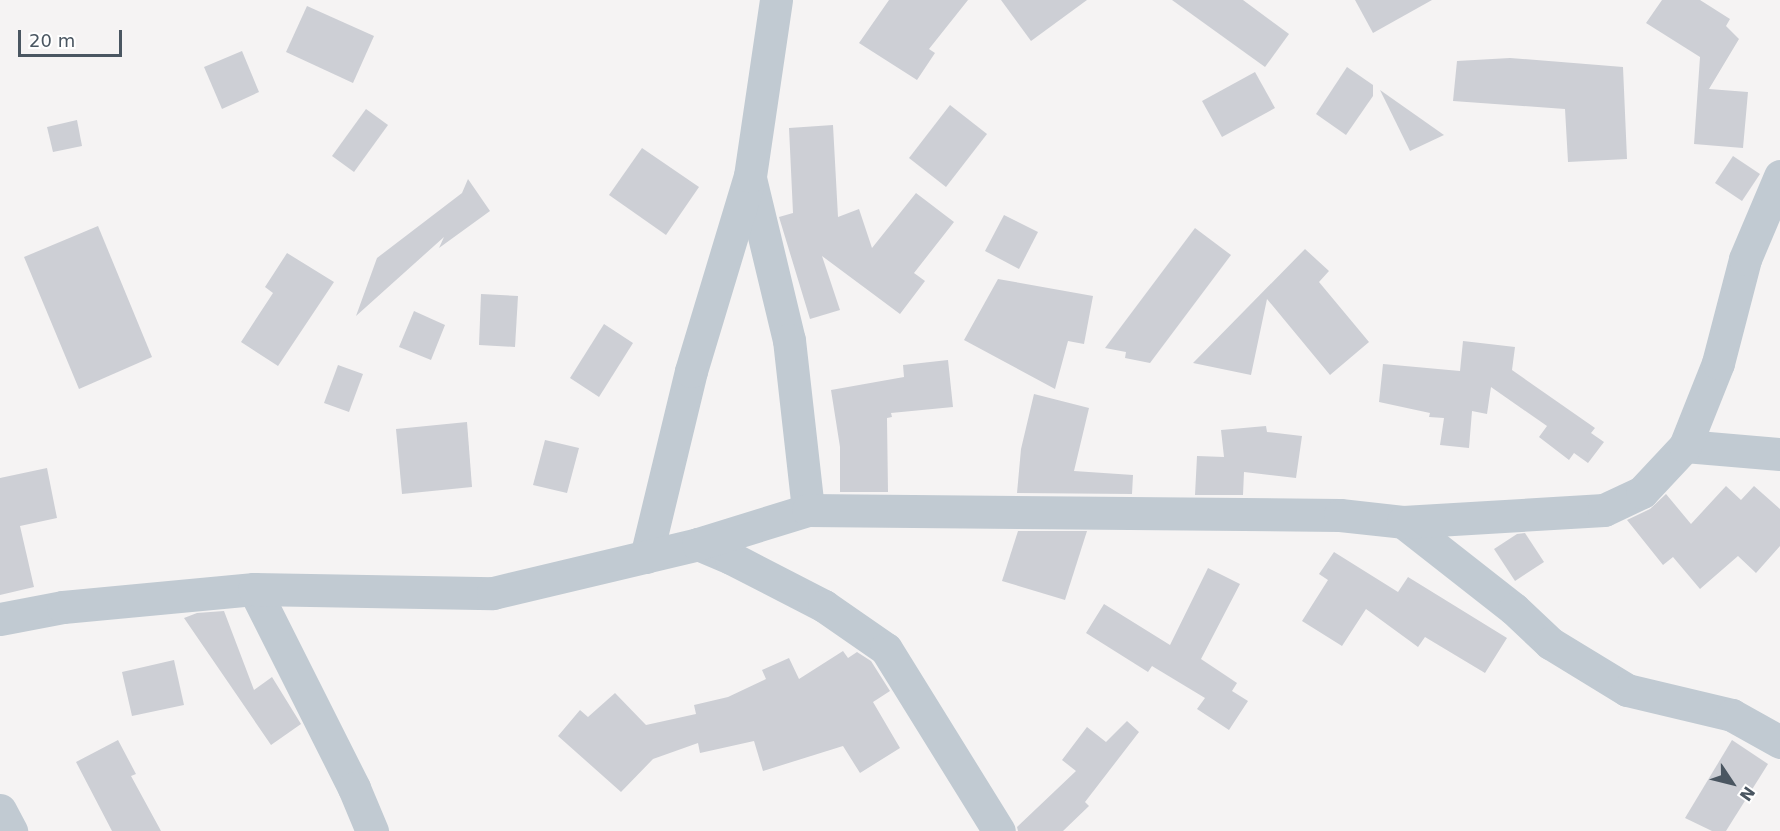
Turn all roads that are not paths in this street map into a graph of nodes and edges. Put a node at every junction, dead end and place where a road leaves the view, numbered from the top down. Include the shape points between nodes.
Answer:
1 (776, 0) edge
2 (750, 176) junction
3 (1780, 176) edge
4 (1685, 446) junction
5 (1780, 454) edge
6 (808, 510) junction
7 (1403, 522) junction
8 (698, 544) junction
9 (646, 557) junction
10 (254, 590) junction
11 (0, 619) edge
12 (1780, 742) edge
13 (0, 810) edge
14 (11, 831) edge
15 (372, 831) edge
16 (999, 831) edge

1 - 2 street
2 - 6 street via 789,340
2 - 9 street via 691,371
3 - 4 street via 1745,259 1718,363
4 - 5 street
4 - 7 street via 1642,492 1604,510
6 - 7 street via 1340,515
6 - 8 street
7 - 12 street via 1514,609 1550,643 1627,690 1732,715
8 - 9 street
8 - 16 street via 824,606 886,649
9 - 10 street via 493,593
10 - 11 street via 63,607
10 - 15 street
13 - 14 street

